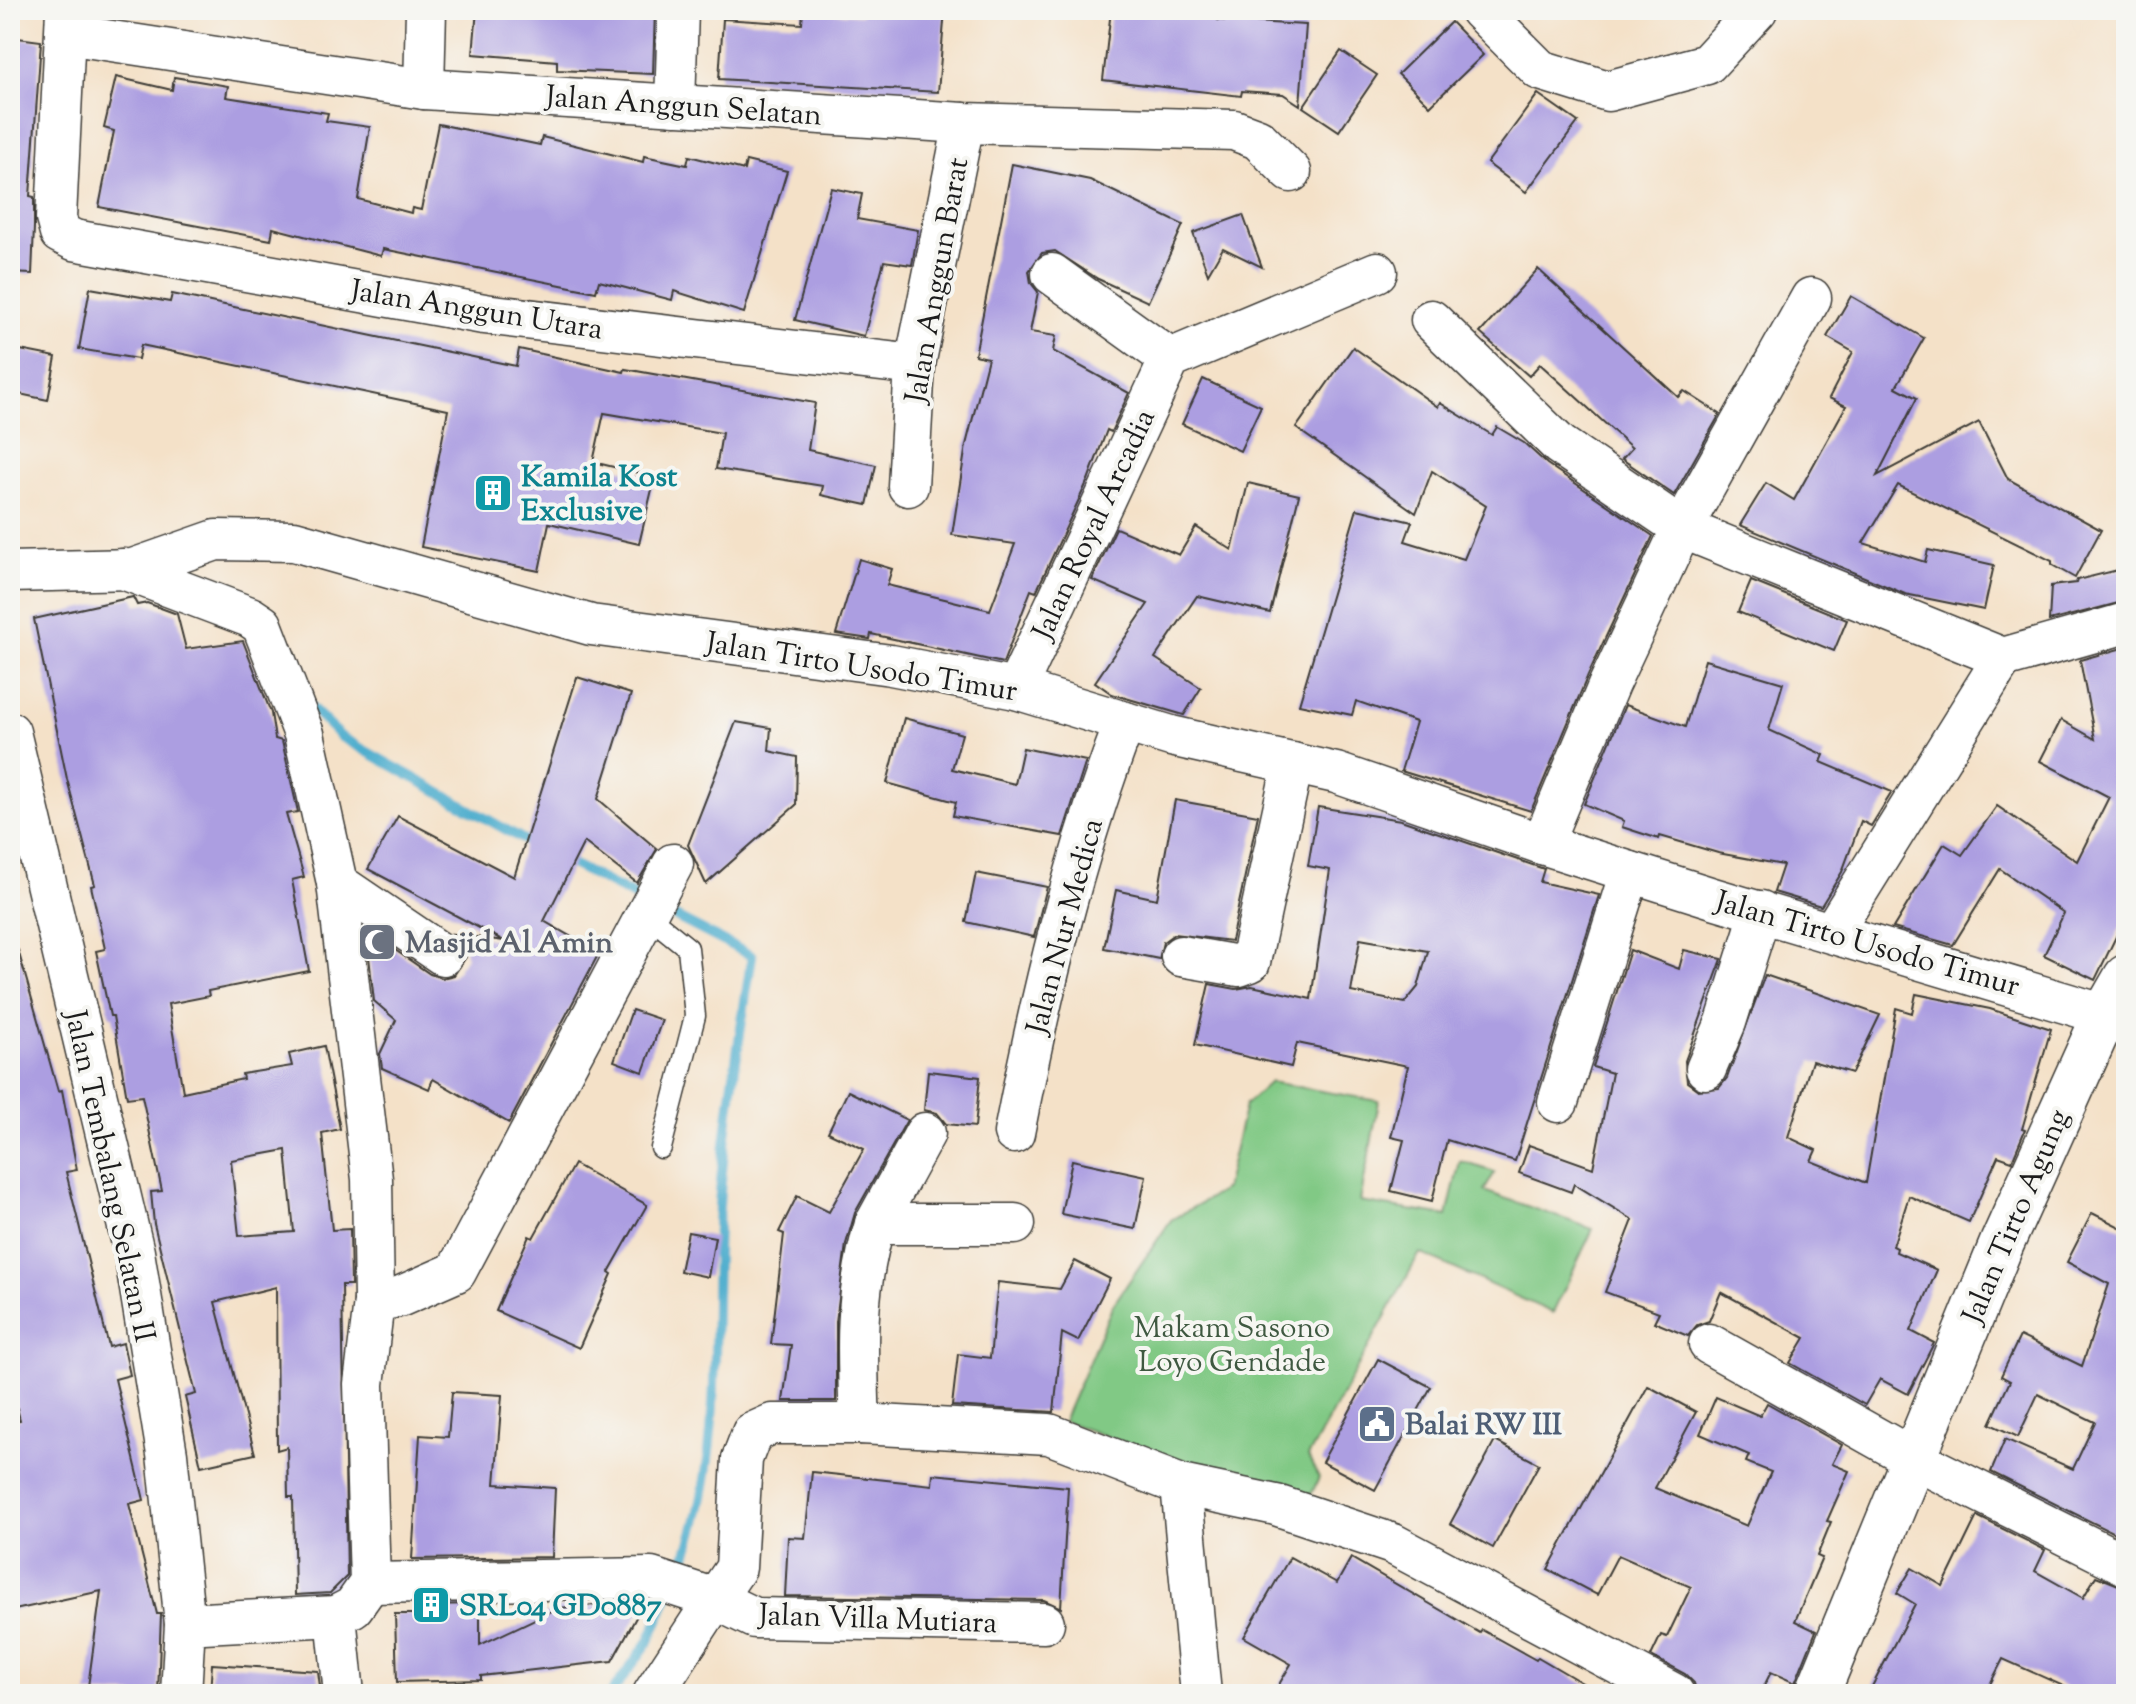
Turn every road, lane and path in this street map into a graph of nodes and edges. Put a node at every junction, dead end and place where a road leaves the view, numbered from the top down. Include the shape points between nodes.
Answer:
1 (426, 10) edge
2 (678, 10) edge
3 (1480, 10) edge
4 (1757, 10) edge
5 (66, 22) edge
6 (424, 89) junction
7 (675, 105) junction
8 (964, 123) junction
9 (1291, 172) dead end
10 (1377, 272) dead end
11 (1052, 274) dead end
12 (1811, 298) dead end
13 (1431, 320) dead end
14 (1170, 359) junction
15 (915, 365) junction
16 (908, 486) dead end
17 (1682, 528) junction
18 (140, 566) junction
19 (10, 572) edge
20 (2126, 623) edge
21 (2003, 658) junction
22 (1016, 689) junction
23 (1125, 722) junction
24 (10, 732) edge
25 (1293, 763) junction
26 (1542, 844) junction
27 (673, 864) dead end
28 (1630, 872) junction
29 (337, 883) junction
30 (1761, 911) junction
31 (646, 914) junction
32 (1833, 931) junction
33 (443, 955) dead end
34 (1181, 956) dead end
35 (2119, 1003) edge
36 (1706, 1069) dead end
37 (1558, 1102) dead end
38 (925, 1133) dead end
39 (1014, 1133) dead end
40 (661, 1148) dead end
41 (875, 1224) junction
42 (1015, 1224) dead end
43 (374, 1302) junction
44 (1709, 1344) dead end
45 (860, 1424) junction
46 (1914, 1459) junction
47 (1181, 1485) junction
48 (2126, 1565) edge
49 (370, 1583) junction
50 (684, 1589) junction
51 (336, 1616) junction
52 (1044, 1623) dead end
53 (185, 1624) junction
54 (181, 1694) edge
55 (344, 1694) edge
56 (653, 1694) edge
57 (1201, 1694) edge
58 (1674, 1694) edge
59 (1817, 1694) edge

1 - 6 street
2 - 7 street
3 - 4 street via 1540,70 1608,91 1707,64
5 - 6 street, Jalan Anggun Selatan
5 - 15 street, Jalan Anggun Utara via 56,218 60,233 74,240 484,314
6 - 7 street, Jalan Anggun Selatan
7 - 8 street, Jalan Anggun Selatan
8 - 9 street, Jalan Anggun Selatan via 1234,130 1258,139
8 - 15 street, Jalan Anggun Barat
10 - 14 street
11 - 14 street
12 - 17 street
13 - 17 street via 1560,445
14 - 22 street, Jalan Royal Arcadia
15 - 16 street, Jalan Anggun Barat
17 - 21 street
17 - 26 street
18 - 19 street
18 - 22 street, Jalan Tirto Usodo Timur via 216,540 294,541 591,625 891,665
18 - 29 street via 262,625 304,734
20 - 21 street
21 - 32 street
22 - 23 street, Jalan Tirto Usodo Timur
23 - 25 street, Jalan Tirto Usodo Timur
23 - 39 street, Jalan Nur Medica via 1044,979
24 - 53 street, Jalan Tembalang Selatan II via 134,1252 167,1454
25 - 26 street, Jalan Tirto Usodo Timur
25 - 34 street via 1250,962 1239,966
26 - 28 street, Jalan Tirto Usodo Timur
27 - 31 street
28 - 30 street, Jalan Tirto Usodo Timur
28 - 37 street
29 - 33 street
29 - 43 street via 372,1179
30 - 32 street, Jalan Tirto Usodo Timur
30 - 36 street
31 - 40 lane via 688,948 695,1016
31 - 43 street via 456,1272
32 - 35 street, Jalan Tirto Usodo Timur
35 - 46 main road, Jalan Tirto Agung via 2002,1243
38 - 41 street
41 - 42 street
41 - 45 street via 856,1327
43 - 49 street via 364,1384
44 - 46 street
45 - 47 street, Jalan Villa Mutiara via 1049,1434
45 - 50 street, Jalan Villa Mutiara via 772,1424 752,1433 742,1459 736,1568
46 - 48 street
46 - 59 main road, Jalan Tirto Agung
47 - 57 street
47 - 58 street, Jalan Villa Mutiara via 1276,1505 1393,1544
49 - 50 street, Jalan Villa Mutiara
49 - 51 street via 353,1607
50 - 52 street, Jalan Villa Mutiara via 754,1618
50 - 56 street, Jalan Villa Mutiara
51 - 53 street
51 - 55 street
53 - 54 street, Jalan Tembalang Selatan II

